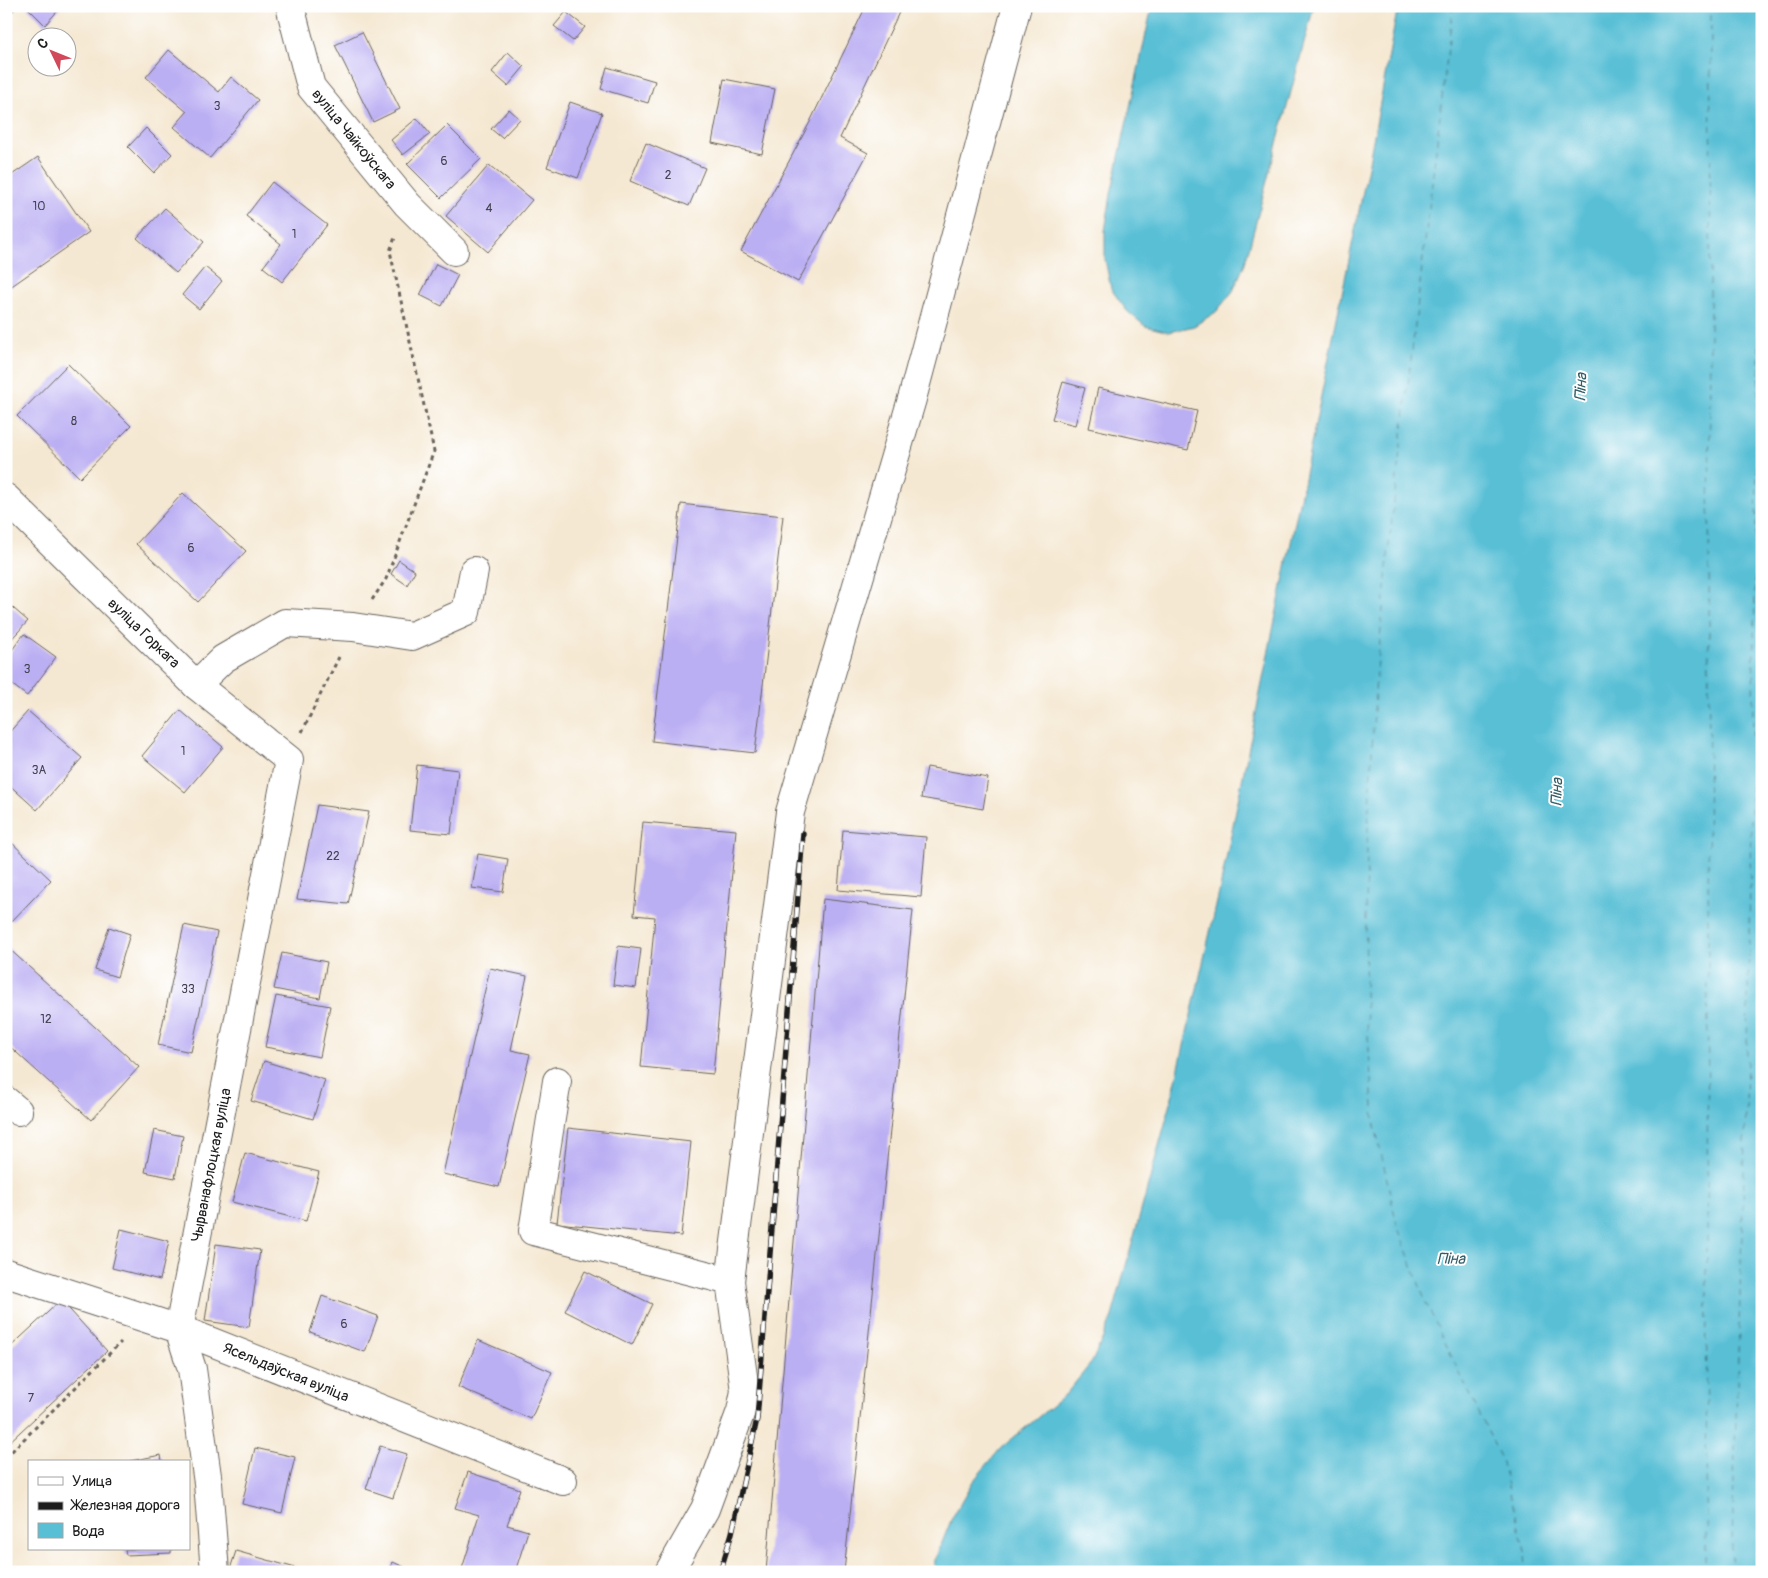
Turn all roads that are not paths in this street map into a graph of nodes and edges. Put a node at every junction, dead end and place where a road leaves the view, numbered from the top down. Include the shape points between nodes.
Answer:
1 (290, 6) edge
2 (1017, 6) edge
3 (454, 251) dead end
4 (6, 498) edge
5 (474, 571) dead end
6 (196, 685) junction
7 (289, 760) joint
8 (558, 1081) dead end
9 (6, 1273) edge
10 (730, 1280) junction
11 (180, 1330) junction
12 (563, 1481) dead end
13 (215, 1572) edge
14 (669, 1572) edge

1 - 3 street, вуліца Чайкоўскага via 311,87 407,204
2 - 10 street via 912,398 790,812
4 - 6 street, вуліца Горкага
5 - 6 street via 466,612 412,636 353,627 285,623 223,659
6 - 7 street, вуліца Горкага
7 - 11 street, Чырванафлоцкая вуліца
8 - 10 street via 533,1231
9 - 11 street, Ясельдаўская вуліца
10 - 14 street via 745,1392 705,1509
11 - 12 street, Ясельдаўская вуліца
11 - 13 street, Чырванафлоцкая вуліца via 192,1370 208,1483

